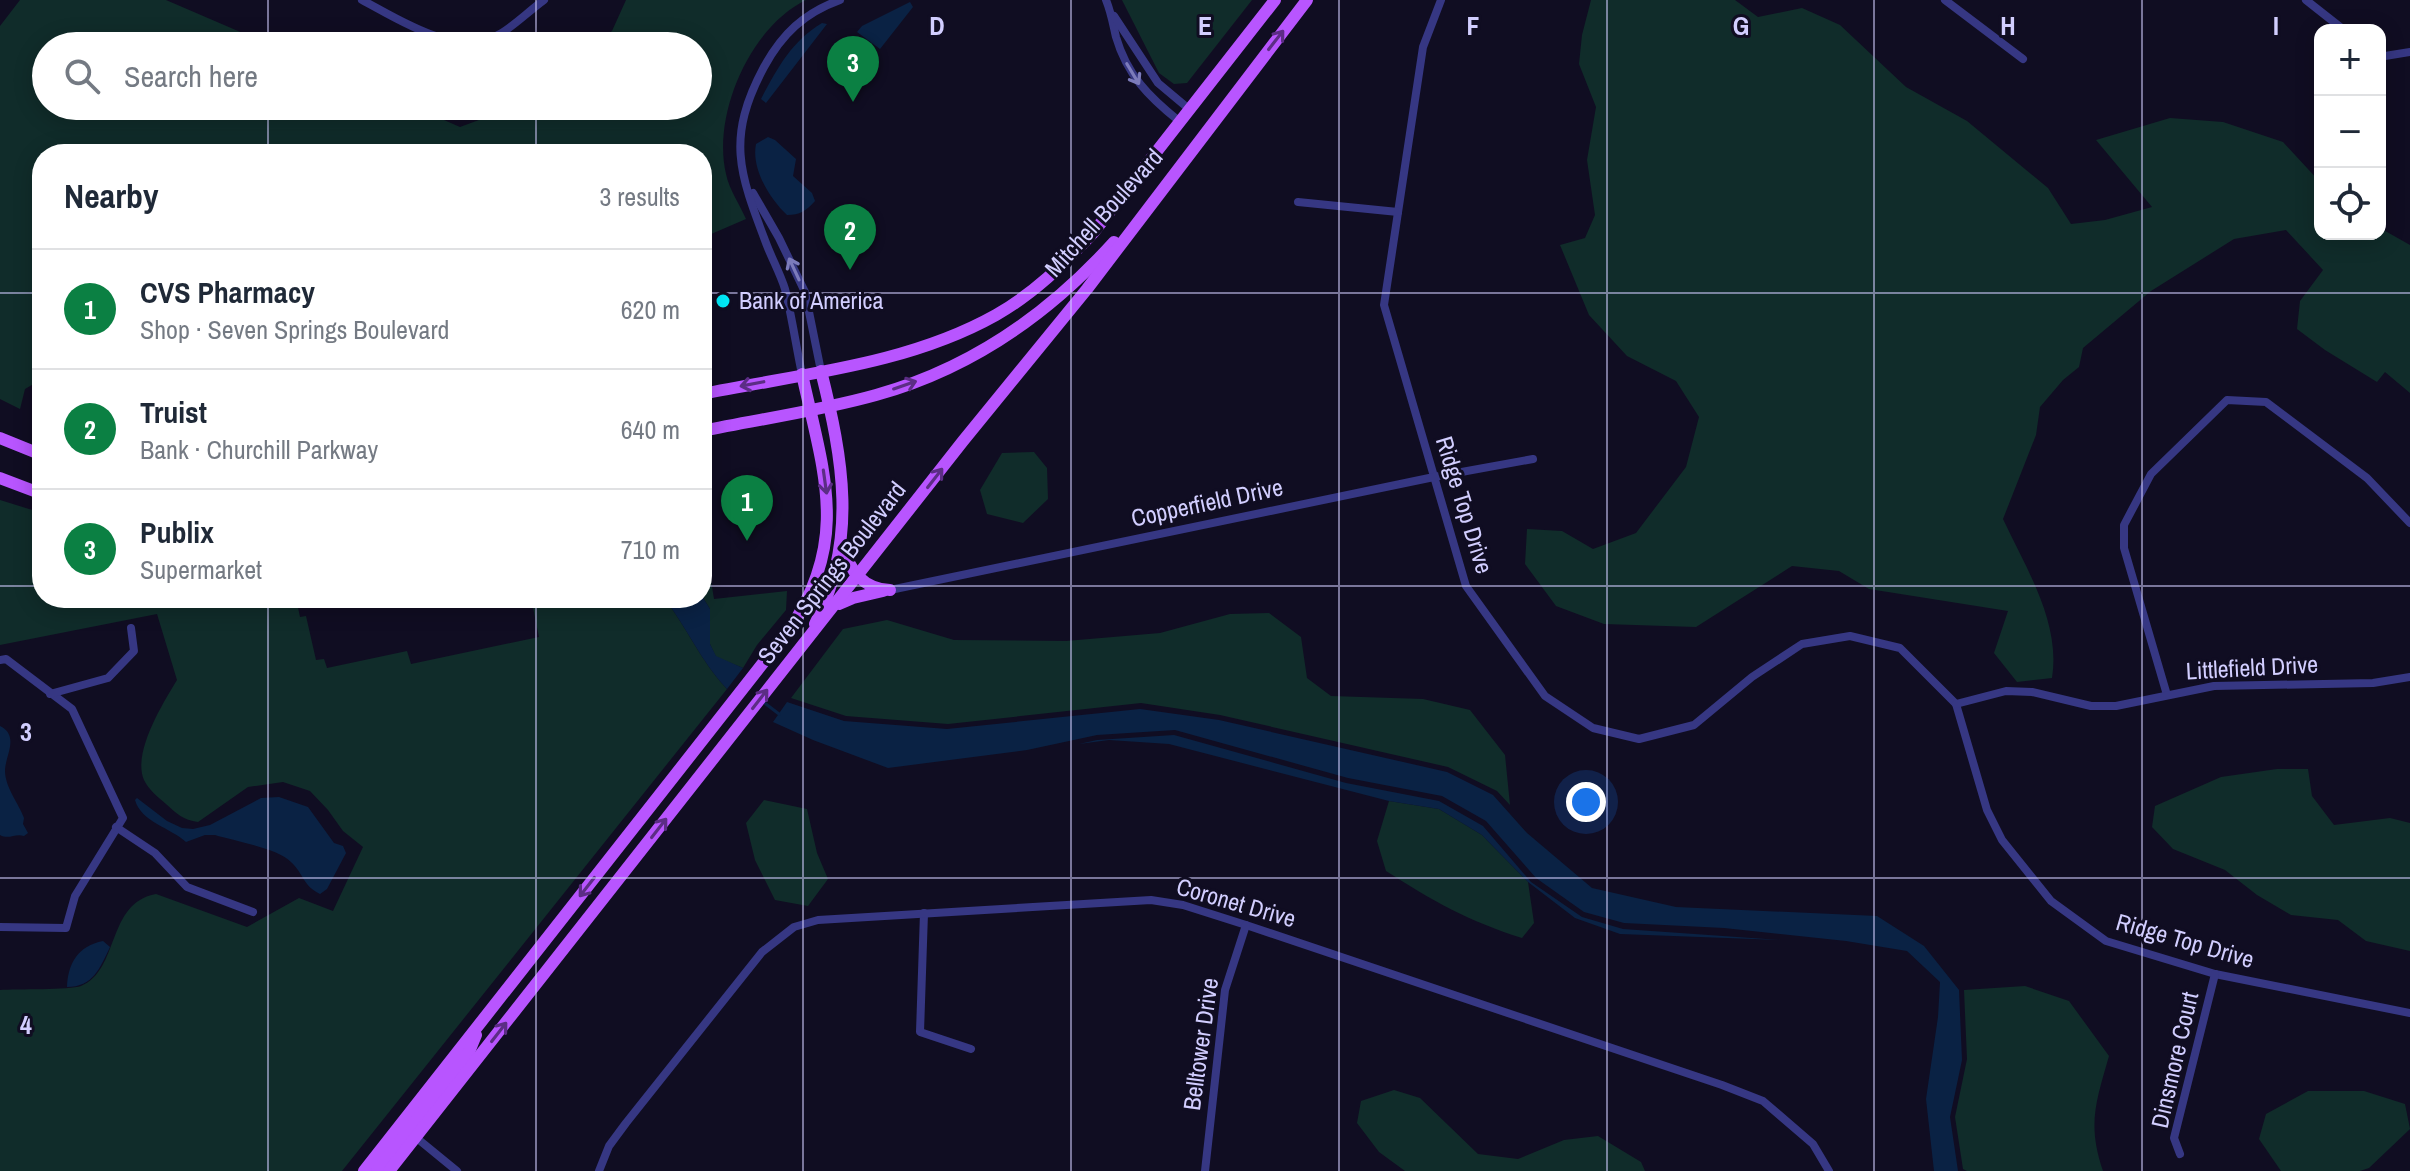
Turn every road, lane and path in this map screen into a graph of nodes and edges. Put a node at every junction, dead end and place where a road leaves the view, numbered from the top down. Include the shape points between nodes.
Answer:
1 (362, 0) edge
2 (544, 0) edge
3 (840, 0) edge
4 (1106, 0) edge
5 (1275, 0) edge
6 (1307, 0) edge
7 (1441, 0) edge
8 (1945, 0) edge
9 (2306, 0) edge
10 (1111, 13) junction
11 (2336, 24) edge
12 (424, 32) edge
13 (502, 32) edge
14 (2410, 52) edge
15 (2386, 56) edge
16 (2023, 59) dead end
17 (1245, 81) junction
18 (1189, 109) junction
19 (1179, 121) junction
20 (744, 179) junction
21 (1298, 202) dead end
22 (1398, 212) junction
23 (821, 371) junction
24 (802, 374) junction
25 (712, 392) edge
26 (829, 406) junction
27 (810, 409) junction
28 (712, 429) edge
29 (0, 438) edge
30 (32, 451) edge
31 (1533, 459) dead end
32 (1434, 477) junction
33 (0, 478) edge
34 (32, 490) edge
35 (2410, 523) edge
36 (842, 538) junction
37 (859, 577) junction
38 (890, 590) junction
39 (836, 606) junction
40 (131, 628) dead end
41 (806, 641) junction
42 (0, 660) edge
43 (2410, 677) edge
44 (50, 694) junction
45 (2167, 695) junction
46 (1956, 704) junction
47 (116, 827) junction
48 (253, 912) dead end
49 (924, 913) junction
50 (1246, 925) junction
51 (0, 927) edge
52 (2215, 974) junction
53 (2410, 1013) edge
54 (971, 1049) dead end
55 (408, 1131) junction
56 (2180, 1154) dead end
57 (364, 1171) edge
58 (377, 1171) edge
59 (389, 1171) edge
60 (457, 1171) edge
61 (599, 1171) edge
62 (1205, 1171) edge
63 (1829, 1171) edge

1 - 12 street
2 - 13 street
3 - 20 street via 796,23 766,64 743,113 739,139
4 - 10 street
5 - 18 main road
17 -> 6 main road, Seven Springs Boulevard
7 - 22 street, Ridge Top Drive via 1423,47
8 - 16 street
9 - 11 street
10 - 18 street via 1158,83
10 -> 19 street via 1131,72
14 - 15 street
26 -> 17 main road, Mitchell Boulevard via 934,374 1039,314 1118,237
37 -> 17 main road, Seven Springs Boulevard
18 - 19 main road
19 - 23 main road via 1093,233 1034,289 997,314 920,348
23 -> 20 street via 805,292
20 - 24 street via 784,286
21 - 22 street
22 - 32 street, Ridge Top Drive via 1384,305
23 - 24 main road
23 - 26 main road
24 -> 25 main road
24 - 27 main road, Seven Springs Boulevard
26 - 27 main road, Mitchell Boulevard
26 - 36 main road via 842,487
27 - 28 main road, Mitchell Boulevard
27 -> 55 main road, Seven Springs Boulevard via 828,498 825,550 806,602 479,1024 469,1052
29 - 30 main road
31 - 32 street, Copperfield Drive
32 - 38 street, Copperfield Drive
32 - 46 street, Ridge Top Drive via 1466,586 1545,696 1593,728 1639,739 1694,725 1802,644 1850,636 1900,648
33 - 34 main road
35 - 45 street via 2367,478 2266,402 2227,400 2151,474 2124,525 2124,548
36 - 37 main road via 846,559
36 - 41 main road via 833,581
37 - 38 main road
37 - 39 main road, Seven Springs Boulevard
38 - 39 main road
39 - 41 main road, Seven Springs Boulevard
40 - 44 street via 134,651 108,678
55 -> 41 main road, Seven Springs Boulevard
42 - 44 street via 6,659
43 - 45 street, Littlefield Drive via 2373,683 2214,686
44 - 47 street via 72,709 123,818
45 - 46 street, Littlefield Drive via 2091,706 2006,691
46 - 52 street, Ridge Top Drive via 1987,810 2002,840 2051,901 2106,941
47 - 48 street via 155,853 187,887
47 - 51 street via 75,896 66,928
49 - 50 street, Coronet Drive via 1151,900
49 - 54 street via 920,1032
49 - 61 street, Coronet Drive via 807,922 777,939 626,1123
50 - 62 street, Belltower Drive via 1225,990
50 - 63 street, Coronet Drive via 1763,1101 1813,1144
52 - 53 street, Ridge Top Drive
52 - 56 street, Dinsmore Court via 2174,1138
55 - 57 main road, Seven Springs Boulevard
55 - 58 main road
55 - 59 main road, Seven Springs Boulevard
55 - 60 street

